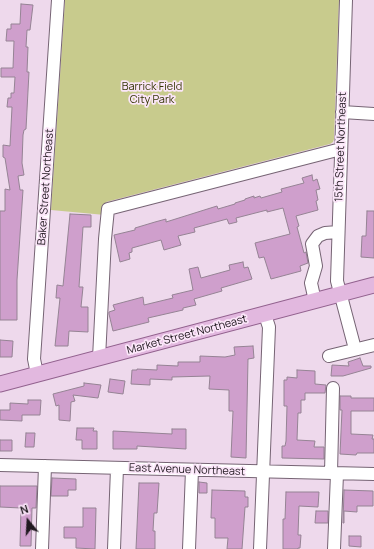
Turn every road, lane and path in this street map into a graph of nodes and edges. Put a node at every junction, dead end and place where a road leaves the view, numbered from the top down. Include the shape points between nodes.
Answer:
1 (58, 0) edge
2 (346, 0) edge
3 (342, 112) junction
4 (374, 114) edge
5 (341, 149) junction
6 (338, 232) junction
7 (374, 285) edge
8 (340, 294) junction
9 (315, 301) junction
10 (266, 315) junction
11 (374, 345) edge
12 (355, 350) junction
13 (329, 356) dead end
14 (99, 358) junction
15 (37, 374) junction
16 (0, 384) edge
17 (333, 388) dead end
18 (0, 465) edge
19 (45, 466) junction
20 (117, 468) junction
21 (192, 470) junction
22 (263, 472) junction
23 (334, 474) junction
24 (374, 474) edge
25 (42, 549) edge
26 (114, 549) edge
27 (189, 549) edge
28 (260, 549) edge
29 (334, 549) edge

1 - 15 street, Baker Street Northeast via 34,359
2 - 3 street, 15th Street Northeast
3 - 4 street
3 - 5 street, 15th Street Northeast
5 - 6 street, 15th Street Northeast
5 - 14 street via 108,209
6 - 8 street, 15th Street Northeast via 337,280
6 - 9 street via 324,233 312,244 316,266 311,283
7 - 8 main road, Market Street Northeast
8 - 9 main road, Market Street Northeast
8 - 12 street, 15th Street Northeast
9 - 10 main road, Market Street Northeast
10 - 14 main road, Market Street Northeast
10 - 22 street via 268,327
11 - 12 street
12 - 13 street
14 - 15 main road, Market Street Northeast
15 - 16 main road, Market Street Northeast
17 - 23 street
18 - 19 street, East Avenue Northeast
19 - 20 street, East Avenue Northeast
19 - 25 street
20 - 21 street, East Avenue Northeast
20 - 26 street
21 - 22 street, East Avenue Northeast
21 - 27 street
22 - 23 street, East Avenue Northeast
22 - 28 street
23 - 24 street, East Avenue Northeast
23 - 29 street

